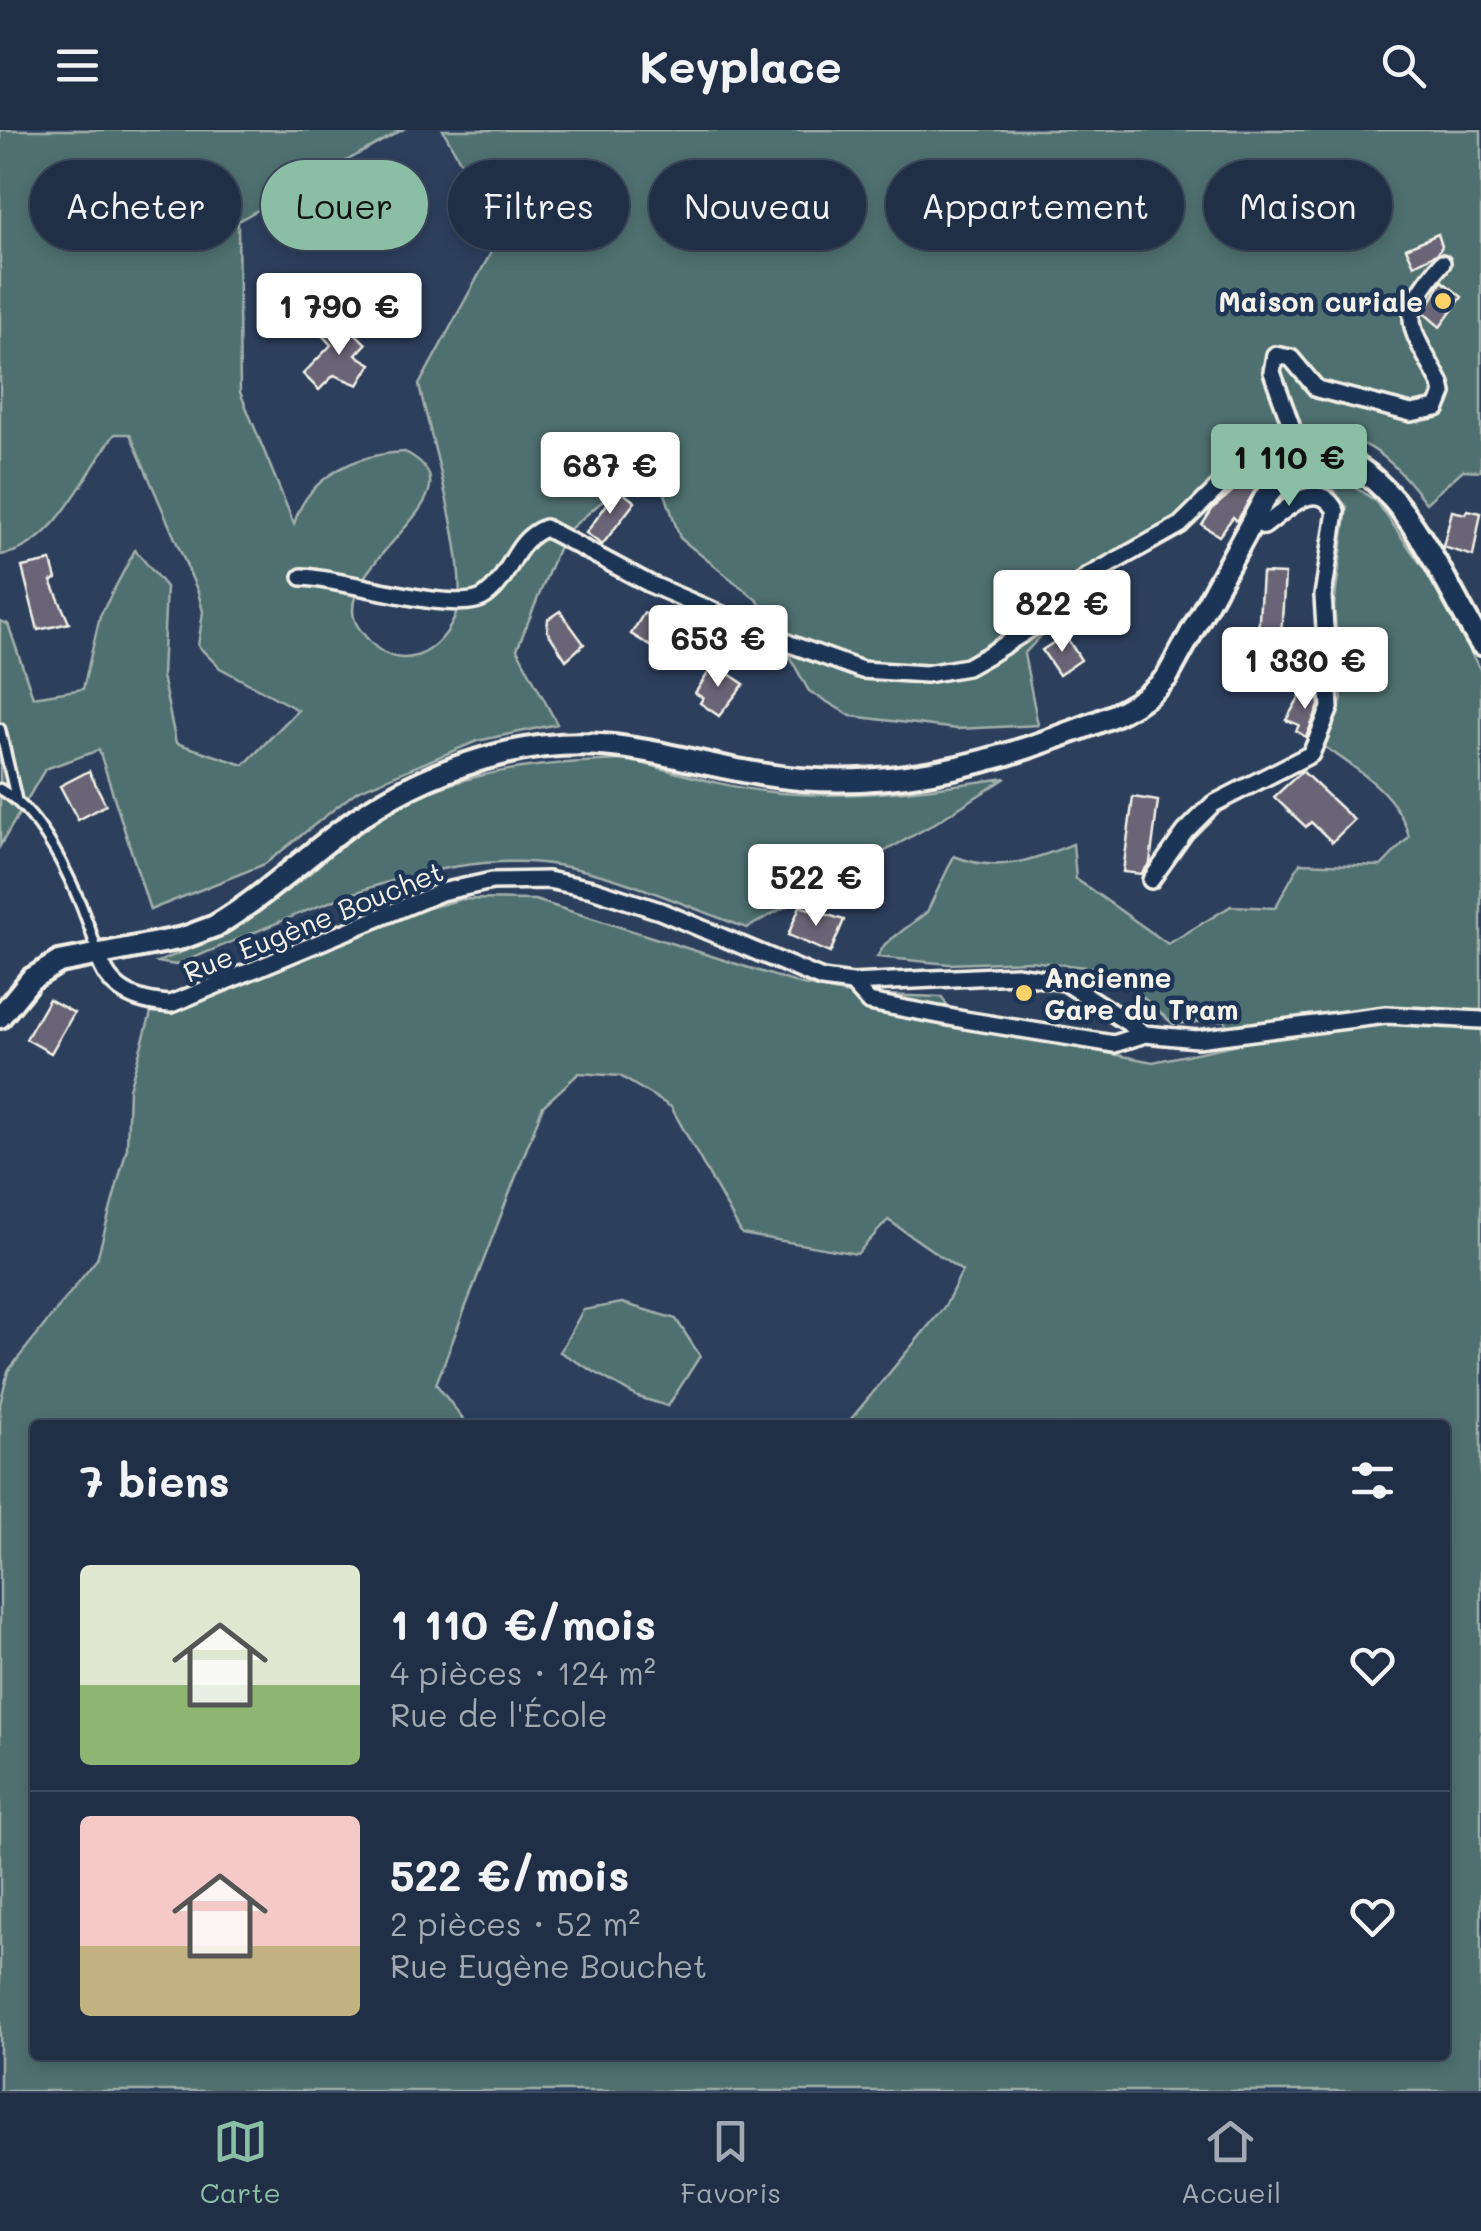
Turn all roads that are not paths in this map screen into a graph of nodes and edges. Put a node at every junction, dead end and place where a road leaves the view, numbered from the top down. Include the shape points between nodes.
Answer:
1 (1442, 263) dead end
2 (1289, 462) junction
3 (1252, 520) junction
4 (302, 577) dead end
5 (1481, 644) edge
6 (0, 729) edge
7 (0, 789) edge
8 (16, 798) junction
9 (1150, 880) dead end
10 (98, 954) junction
11 (852, 983) junction
12 (0, 1017) edge
13 (1481, 1020) edge
14 (1146, 1034) junction

1 - 2 street via 1417,293 1410,322 1443,393 1437,408 1411,413 1316,389 1292,358 1275,355 1272,372 1291,426
2 - 3 main road
2 - 4 street via 1265,454 1241,464 1180,525 1087,578 1033,626 967,667 926,674 862,670 790,644 650,584 545,528 528,535 489,594 474,603
2 - 5 main road via 1336,458 1370,475 1409,523
3 - 9 street via 1264,526 1288,504 1314,496 1336,511 1322,596 1330,708 1311,754 1212,804
3 - 10 main road via 1167,677 1143,701 1077,730 969,767 843,779 768,775 623,745 508,752 388,800 216,926
6 - 8 lane
7 - 8 lane
8 - 10 lane via 66,868
10 - 11 street, Rue Eugène Bouchet via 114,986 142,1002 171,1004 441,892 492,881 548,880 660,911 780,965
10 - 12 main road via 44,969
11 - 14 street via 869,1002 965,1020 1114,1044
11 - 14 street via 1042,976 1079,989
13 - 14 street via 1386,1015 1197,1039

